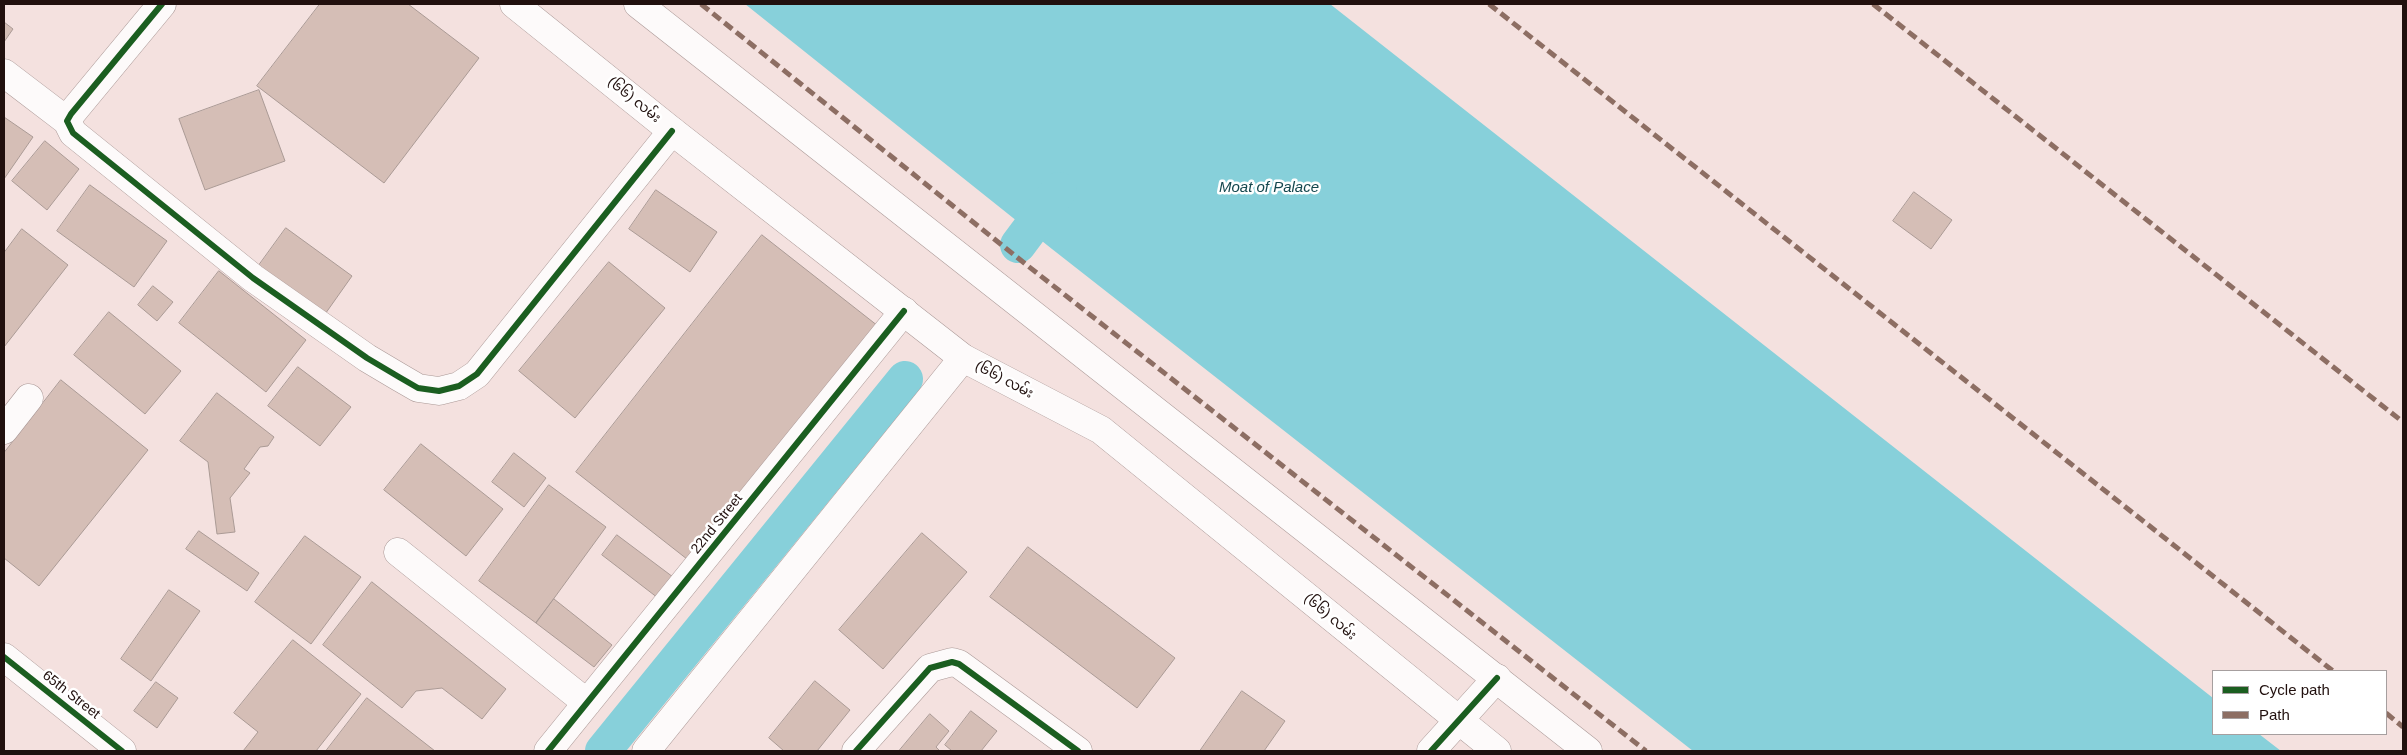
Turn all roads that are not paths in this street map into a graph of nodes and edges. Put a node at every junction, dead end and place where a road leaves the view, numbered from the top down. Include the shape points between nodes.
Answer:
1 (162, 4) edge
2 (514, 4) edge
3 (638, 4) edge
4 (4, 73) edge
5 (67, 121) junction
6 (672, 131) junction
7 (904, 311) junction
8 (963, 358) junction
9 (29, 398) dead end
10 (4, 430) edge
11 (398, 552) dead end
12 (7, 666) edge
13 (1497, 678) junction
14 (588, 703) junction
15 (1459, 720) junction
16 (122, 751) edge
17 (548, 751) edge
18 (646, 751) edge
19 (856, 751) edge
20 (1078, 751) edge
21 (1431, 751) edge
22 (1497, 751) edge
23 (1588, 751) edge

1 - 5 street
2 - 6 street, (၆၆) လမ်း
3 - 13 street
4 - 5 street
5 - 6 street via 80,139 253,278 368,358 418,388 439,390 459,386 477,374
6 - 7 street, (၆၆) လမ်း
7 - 8 street, (၆၆) လမ်း
7 - 14 street, 22nd Street
8 - 15 street, (၆၆) လမ်း via 1101,430
8 - 18 street
9 - 10 street
11 - 14 street
12 - 16 street, 65th Street
13 - 15 street
13 - 23 street
14 - 17 street, 22nd Street
15 - 21 street
15 - 22 street, (၆၆) လမ်း
19 - 20 street via 930,668 952,662

